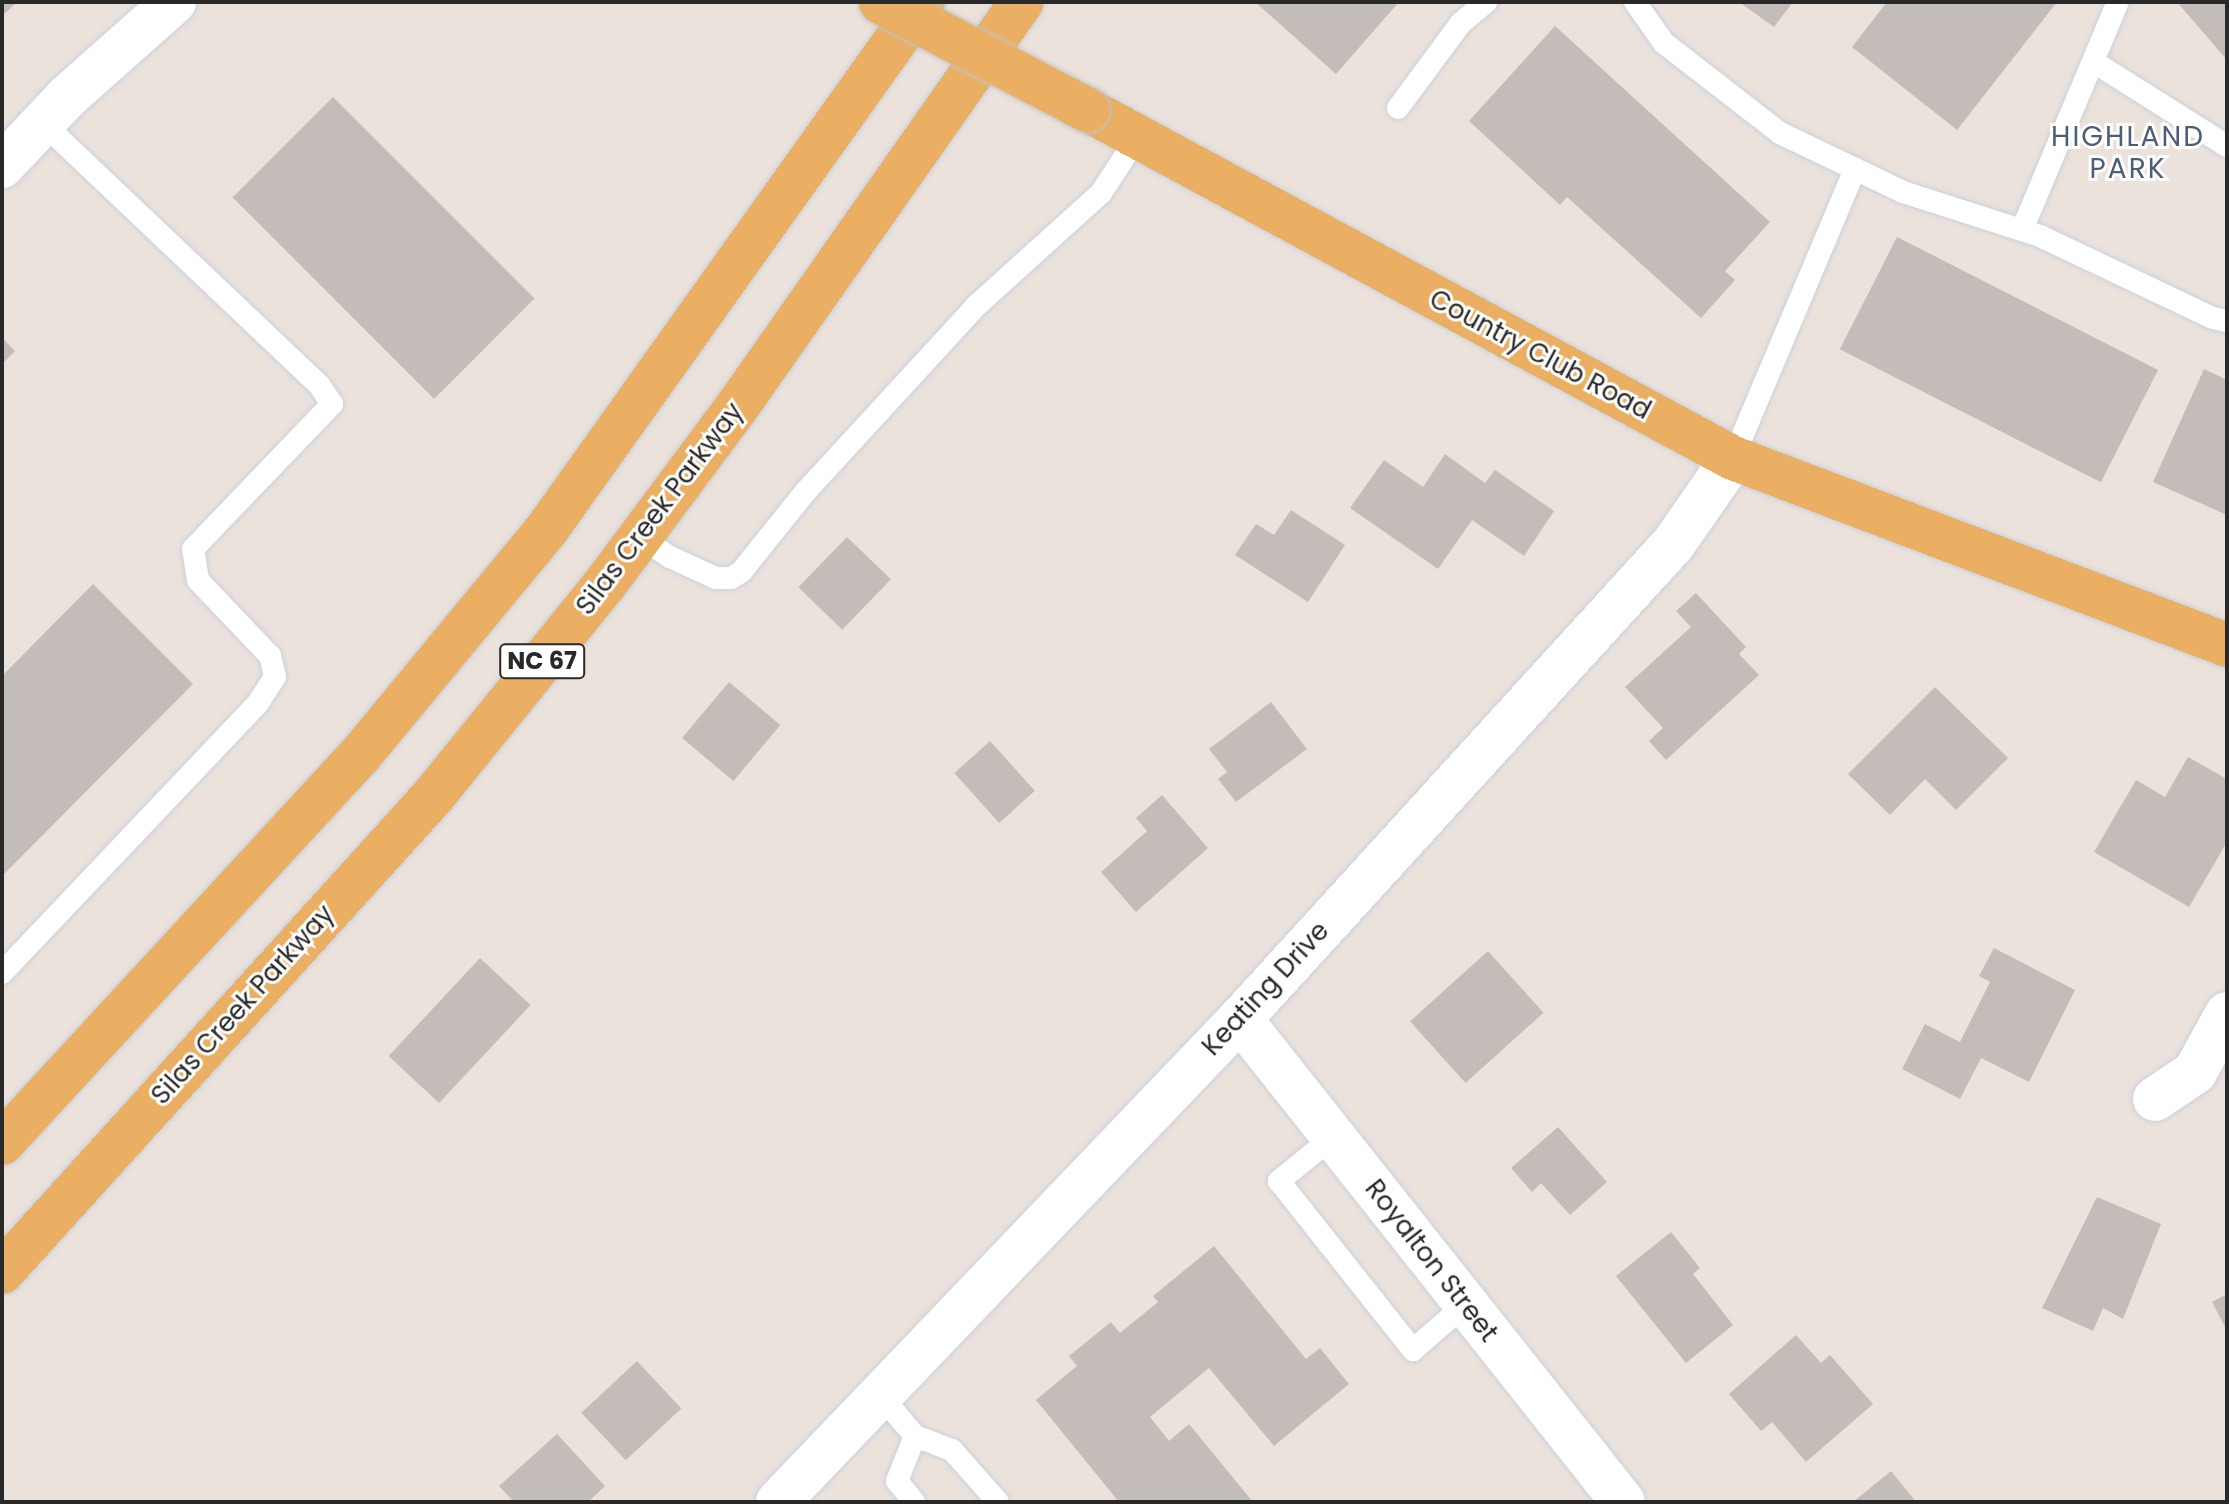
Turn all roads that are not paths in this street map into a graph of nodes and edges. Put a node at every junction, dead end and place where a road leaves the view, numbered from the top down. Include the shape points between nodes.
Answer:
1 (174, 2) edge
2 (881, 2) edge
3 (923, 2) edge
4 (1022, 2) edge
5 (1486, 2) edge
6 (1635, 2) edge
7 (2118, 2) edge
8 (2094, 62) junction
9 (1398, 108) dead end
10 (43, 123) junction
11 (1137, 138) junction
12 (2227, 146) edge
13 (2, 166) edge
14 (1855, 169) junction
15 (2022, 230) junction
16 (2227, 321) edge
17 (1733, 458) junction
18 (640, 537) junction
19 (2227, 645) edge
20 (2, 973) edge
21 (2227, 1014) edge
22 (1240, 1019) junction
23 (2155, 1099) dead end
24 (1333, 1137) junction
25 (2, 1143) edge
26 (2, 1272) edge
27 (1466, 1304) junction
28 (880, 1395) junction
29 (915, 1436) junction
30 (778, 1502) edge
31 (914, 1502) edge
32 (998, 1502) edge
33 (1623, 1502) edge

1 - 10 street
2 - 11 main road, Country Club Road, bridge
3 - 25 main road, NC 67 via 547,529 361,754
4 - 18 main road, Silas Creek Parkway / NC 67
5 - 9 lane via 1461,23
6 - 14 lane via 1664,43 1780,133
7 - 8 lane
8 - 12 lane
8 - 15 lane
10 - 13 street
10 - 20 lane via 319,385 332,404 193,549 198,580 270,656 275,677 258,703
11 - 17 main road, Country Club Road
11 - 18 lane via 1101,193 976,306 807,490 741,572 716,578
14 - 15 lane via 1903,192
14 - 17 lane
15 - 16 lane
17 - 19 main road, Country Club Road
17 - 22 street, Keating Drive via 1674,543
18 - 26 main road, Silas Creek Parkway / NC 67 via 434,795
21 - 23 street via 2195,1072
22 - 24 street, Royalton Street
22 - 28 street, Keating Drive
24 - 27 street, Royalton Street
24 - 27 lane via 1279,1181 1413,1350
27 - 33 street, Royalton Street
28 - 29 lane
28 - 30 street, Keating Drive
29 - 31 lane via 897,1481
29 - 32 lane via 952,1450

